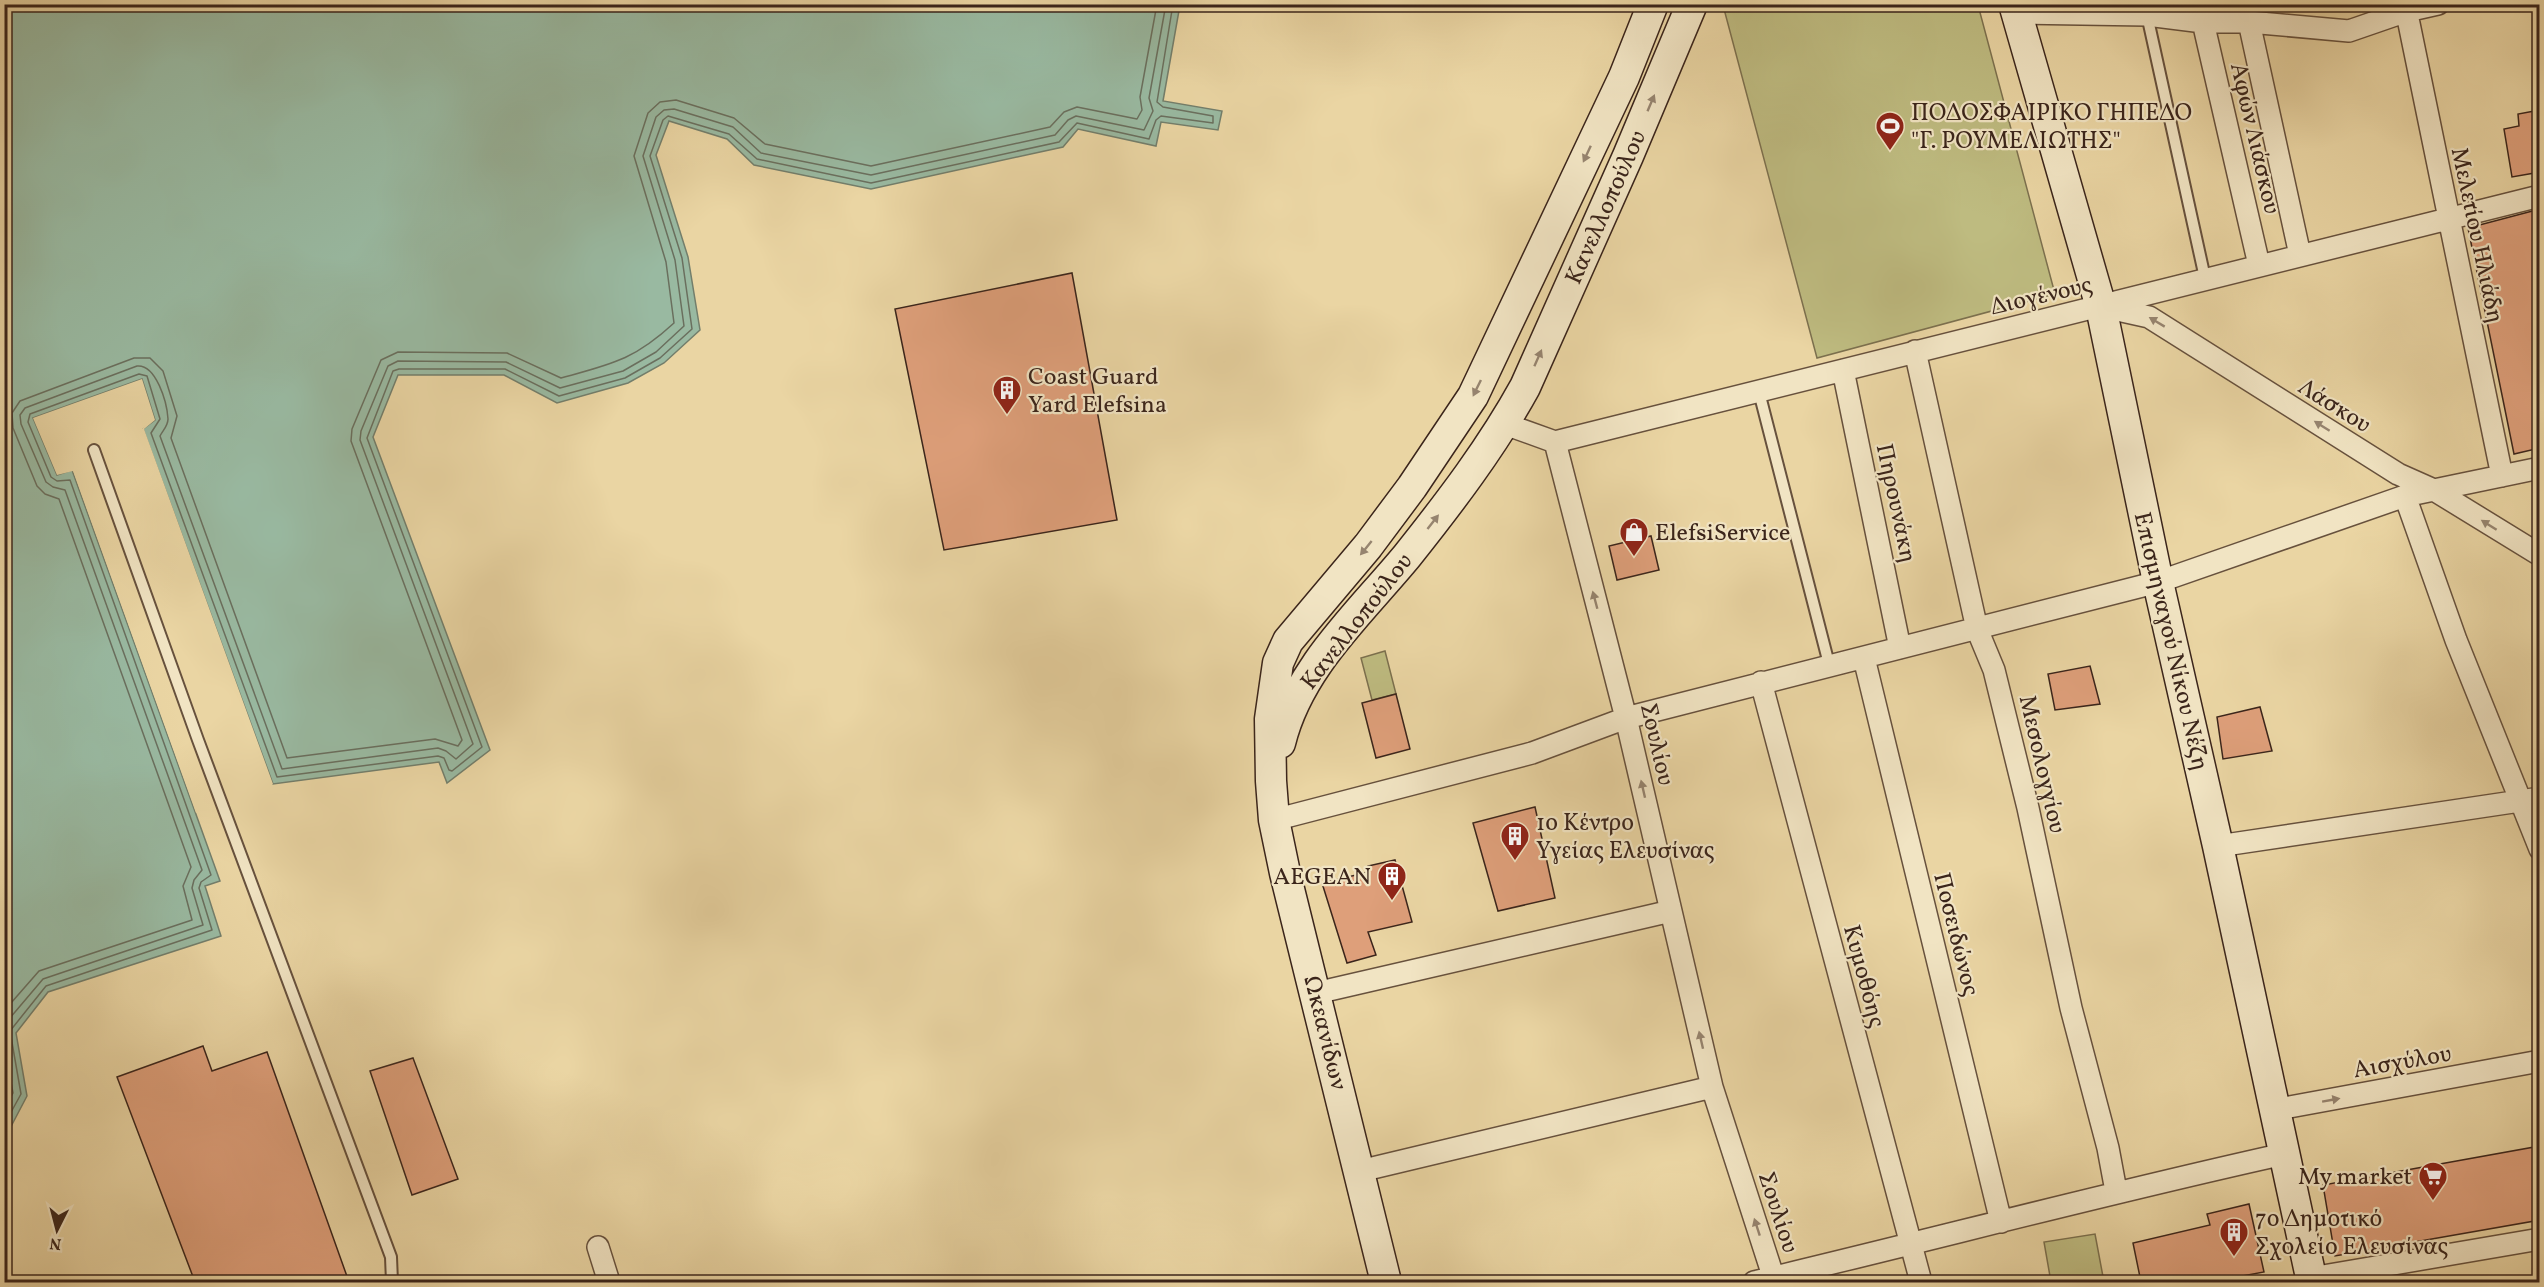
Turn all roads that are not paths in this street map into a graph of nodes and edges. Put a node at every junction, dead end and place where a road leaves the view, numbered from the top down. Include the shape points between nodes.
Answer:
1 (1653, 4) edge
2 (1692, 4) edge
3 (2438, 4) edge
4 (2406, 8) edge
5 (2015, 9) edge
6 (2146, 15) junction
7 (2204, 22) junction
8 (2249, 22) junction
9 (2540, 196) edge
10 (2448, 221) junction
11 (2300, 255) junction
12 (2259, 265) junction
13 (2205, 278) junction
14 (2101, 307) junction
15 (1915, 351) junction
16 (1844, 370) junction
17 (1759, 392) junction
18 (1505, 424) junction
19 (1555, 442) junction
20 (94, 450) dead end
21 (2540, 468) edge
22 (2502, 476) junction
23 (2434, 490) junction
24 (2405, 496) junction
25 (2540, 555) edge
26 (2158, 582) junction
27 (1977, 629) junction
28 (1900, 648) junction
29 (1864, 658) junction
30 (1829, 664) junction
31 (1761, 682) junction
32 (1626, 718) junction
33 (1271, 781) junction
34 (2530, 799) edge
35 (1274, 820) junction
36 (2218, 846) junction
37 (2540, 849) edge
38 (1671, 911) junction
39 (1316, 993) junction
40 (2540, 1061) edge
41 (1712, 1087) junction
42 (2273, 1110) junction
43 (2284, 1154) junction
44 (1360, 1171) junction
45 (2116, 1191) junction
46 (2001, 1222) junction
47 (2540, 1239) edge
48 (1909, 1245) junction
49 (598, 1247) dead end
50 (2312, 1280) edge
51 (1768, 1281) edge
52 (393, 1282) edge
53 (609, 1282) edge
54 (1386, 1282) edge
55 (1921, 1282) edge

1 -> 33 street, Κανελλοπούλου via 1624,77 1473,396 1368,546 1288,641 1278,663 1272,693
18 -> 2 street, Κανελλοπούλου via 1624,167
3 - 4 street
4 - 8 street via 2349,31
4 - 10 street, Μελετίου Ηλιάδη
5 - 6 street
5 - 14 street, Επισμηναγού Νίκου Νέζη
6 - 7 street
6 - 13 lane
7 - 8 street
7 - 12 street, Αφών Λιάσκου
8 - 11 street, Αφών Λιάσκου
9 - 10 street, Διογένους
10 - 11 street, Διογένους
10 - 22 street, Μελετίου Ηλιάδη
11 - 12 street, Διογένους
12 - 13 street, Διογένους
13 - 14 street, Διογένους
14 - 15 street, Διογένους
23 -> 14 street, Λάσκου via 2398,474 2149,317
14 - 26 street, Επισμηναγού Νίκου Νέζη
15 - 16 street, Διογένους
15 - 27 street, Μεσολογγίου
16 - 17 street, Διογένους
16 - 28 street, Πηρουνάκη
17 - 19 street, Διογένους
17 - 30 lane
18 - 19 street
33 -> 18 street, Κανελλοπούλου via 1283,730 1304,683 1463,484
32 -> 19 street, Σουλίου
20 - 52 lane via 391,1257
21 - 22 street
22 - 23 street
23 - 24 street
25 -> 23 street, Λάσκου
24 - 26 street
24 - 34 street via 2456,640
26 - 27 street
26 - 36 street, Επισμηναγού Νίκου Νέζη
27 - 28 street
27 - 45 street, Μεσολογγίου via 1997,682
28 - 29 street
29 - 30 street
29 - 46 street, Ποσειδώνος
30 - 31 street
31 - 32 street
31 - 48 street, Κυμοθόης
32 - 35 street via 1532,753
38 -> 32 street, Σουλίου
33 - 35 street, Ωκεανίδων
34 - 36 street
34 - 37 street
35 - 39 street, Ωκεανίδων
36 - 42 street, Επισμηναγού Νίκου Νέζη
38 - 39 street
41 -> 38 street, Σουλίου
39 - 44 street, Ωκεανίδων
42 -> 40 street, Αισχύλου
41 - 44 street
51 -> 41 street, Σουλίου
42 - 43 street, Επισμηναγού Νίκου Νέζη
43 - 45 street
43 - 50 street, Επισμηναγού Νίκου Νέζη
44 - 54 street, Ωκεανίδων
45 - 46 street
46 - 48 street
47 - 50 street
48 - 51 street
48 - 55 street, Κυμοθόης
49 - 53 street

